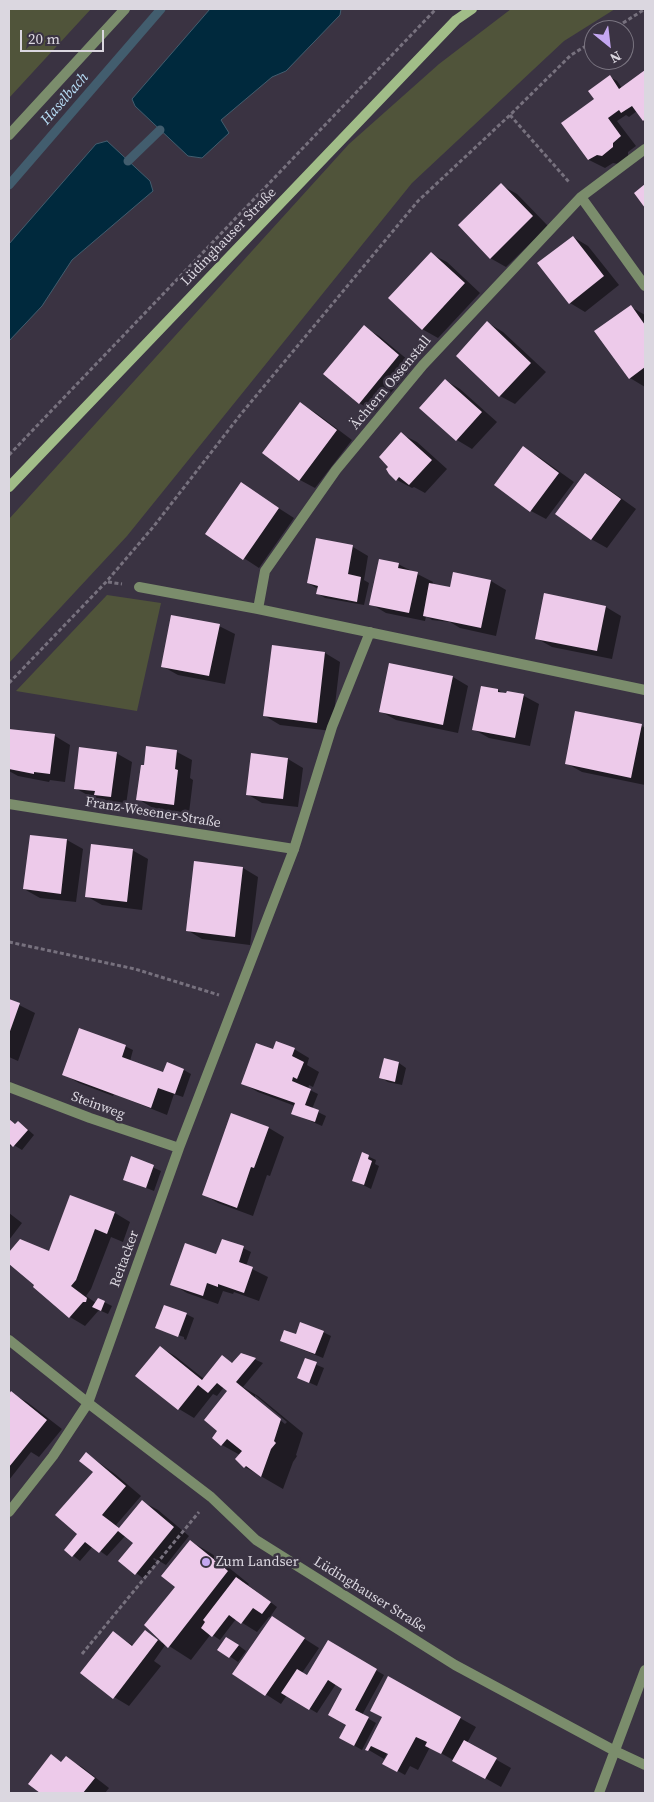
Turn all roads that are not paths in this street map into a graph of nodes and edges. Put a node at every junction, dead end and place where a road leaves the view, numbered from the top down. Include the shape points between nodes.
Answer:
1 (125, 9) edge
2 (472, 9) edge
3 (9, 135) edge
4 (645, 149) edge
5 (581, 197) junction
6 (645, 286) edge
7 (9, 487) edge
8 (139, 587) dead end
9 (258, 609) junction
10 (370, 632) junction
11 (645, 690) edge
12 (9, 804) edge
13 (294, 849) junction
14 (9, 1087) edge
15 (179, 1148) junction
16 (9, 1340) edge
17 (88, 1403) junction
18 (9, 1512) edge
19 (645, 1670) edge
20 (614, 1751) junction
21 (645, 1765) edge
22 (599, 1793) edge

1 - 3 street
2 - 7 street, Lüdinghauser Straße via 456,20
4 - 5 street, Ächtern Ossenstall
5 - 6 street
5 - 9 street, Ächtern Ossenstall via 423,365 336,470 265,571
8 - 9 street
9 - 10 street
10 - 11 street
10 - 13 street via 332,727
12 - 13 street, Franz-Wesener-Straße
13 - 15 street, Reitacker
14 - 15 street, Steinweg
15 - 17 street, Reitacker
16 - 17 street, Lüdinghauser Straße
17 - 18 street, Reitacker via 53,1456
17 - 20 street, Lüdinghauser Straße via 211,1498 264,1546 455,1665
19 - 20 street
20 - 21 street, Lüdinghauser Straße
20 - 22 street

